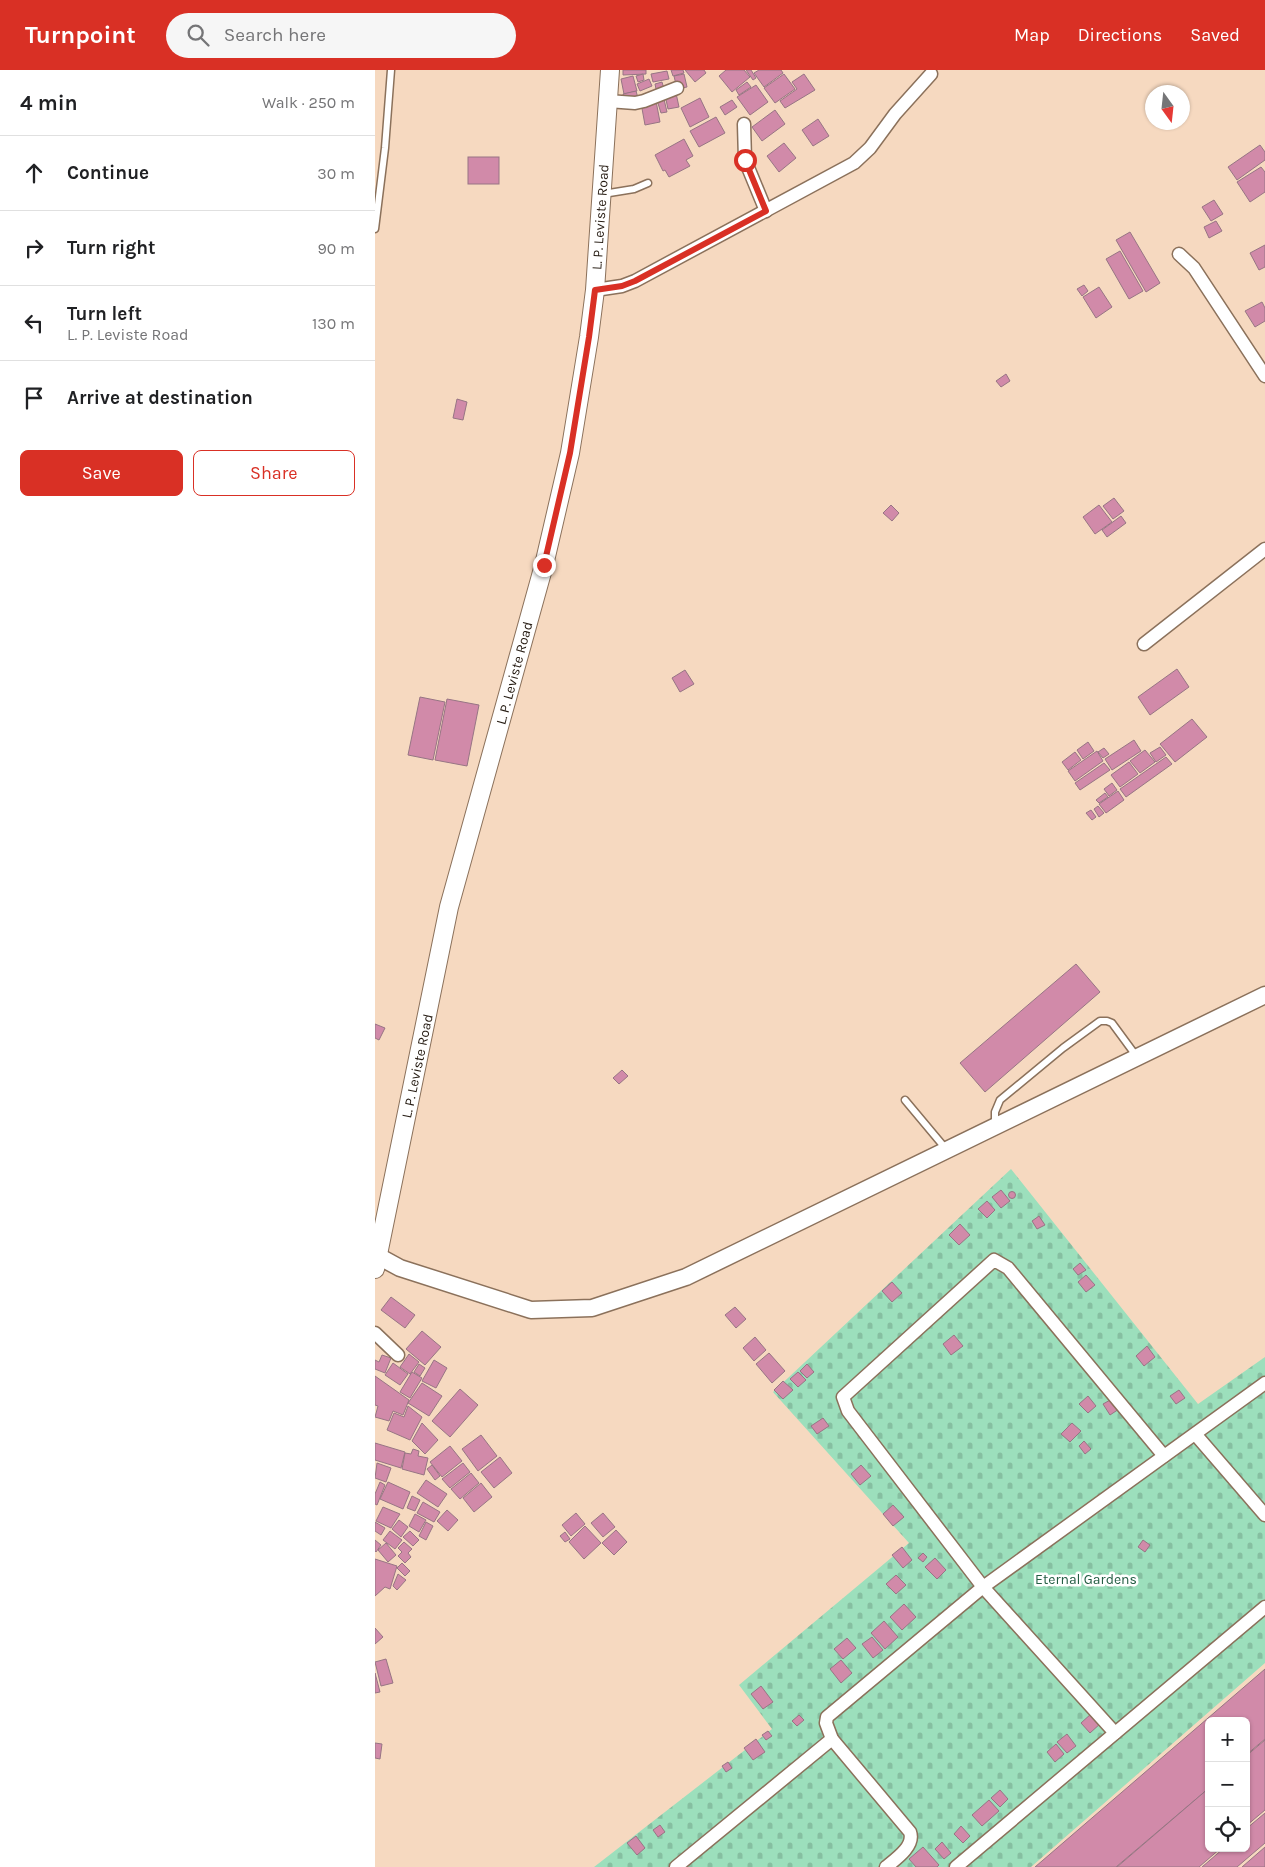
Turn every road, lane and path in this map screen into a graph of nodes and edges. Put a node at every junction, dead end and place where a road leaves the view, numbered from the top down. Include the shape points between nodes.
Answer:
1 (391, 70) edge
2 (610, 70) edge
3 (932, 71) edge
4 (677, 88) dead end
5 (608, 101) junction
6 (744, 124) dead end
7 (648, 183) dead end
8 (602, 194) junction
9 (766, 211) junction
10 (375, 229) edge
11 (1179, 254) dead end
12 (595, 290) junction
13 (1265, 376) edge
14 (1265, 549) edge
15 (1144, 644) dead end
16 (1265, 995) edge
17 (1138, 1058) junction
18 (905, 1100) dead end
19 (996, 1127) junction
20 (946, 1150) junction
21 (376, 1260) edge
22 (400, 1268) junction
23 (375, 1274) edge
24 (375, 1333) edge
25 (398, 1355) dead end
26 (1265, 1383) edge
27 (1195, 1435) junction
28 (1164, 1456) junction
29 (1265, 1515) edge
30 (983, 1587) junction
31 (1265, 1607) edge
32 (1115, 1733) junction
33 (833, 1739) junction
34 (895, 1864) edge
35 (676, 1867) edge
36 (955, 1867) edge

1 - 10 lane
2 - 5 main road, L. P. Leviste Road
3 - 9 street via 870,148 854,163
4 - 5 street via 635,103
5 - 8 main road, L. P. Leviste Road
6 - 9 street via 745,160
7 - 8 lane via 634,189
8 - 12 main road, L. P. Leviste Road
9 - 12 street via 635,281
11 - 13 street via 1194,268
12 - 21 main road, L. P. Leviste Road via 570,453 544,565 449,908
14 - 15 street
16 - 17 street
17 - 19 street
17 - 19 lane via 1112,1023 1100,1021 1000,1100 995,1112
18 - 20 lane
19 - 20 street
20 - 22 street via 685,1277 592,1308 531,1310
21 - 22 street
22 - 23 street
24 - 25 street
26 - 27 street
27 - 28 street
27 - 29 street
28 - 30 street
28 - 30 street via 1007,1268 994,1260 843,1397 848,1411
30 - 32 street
30 - 33 street via 827,1717 826,1723
31 - 32 street
32 - 36 street
33 - 34 street via 910,1832 911,1843
33 - 35 street

